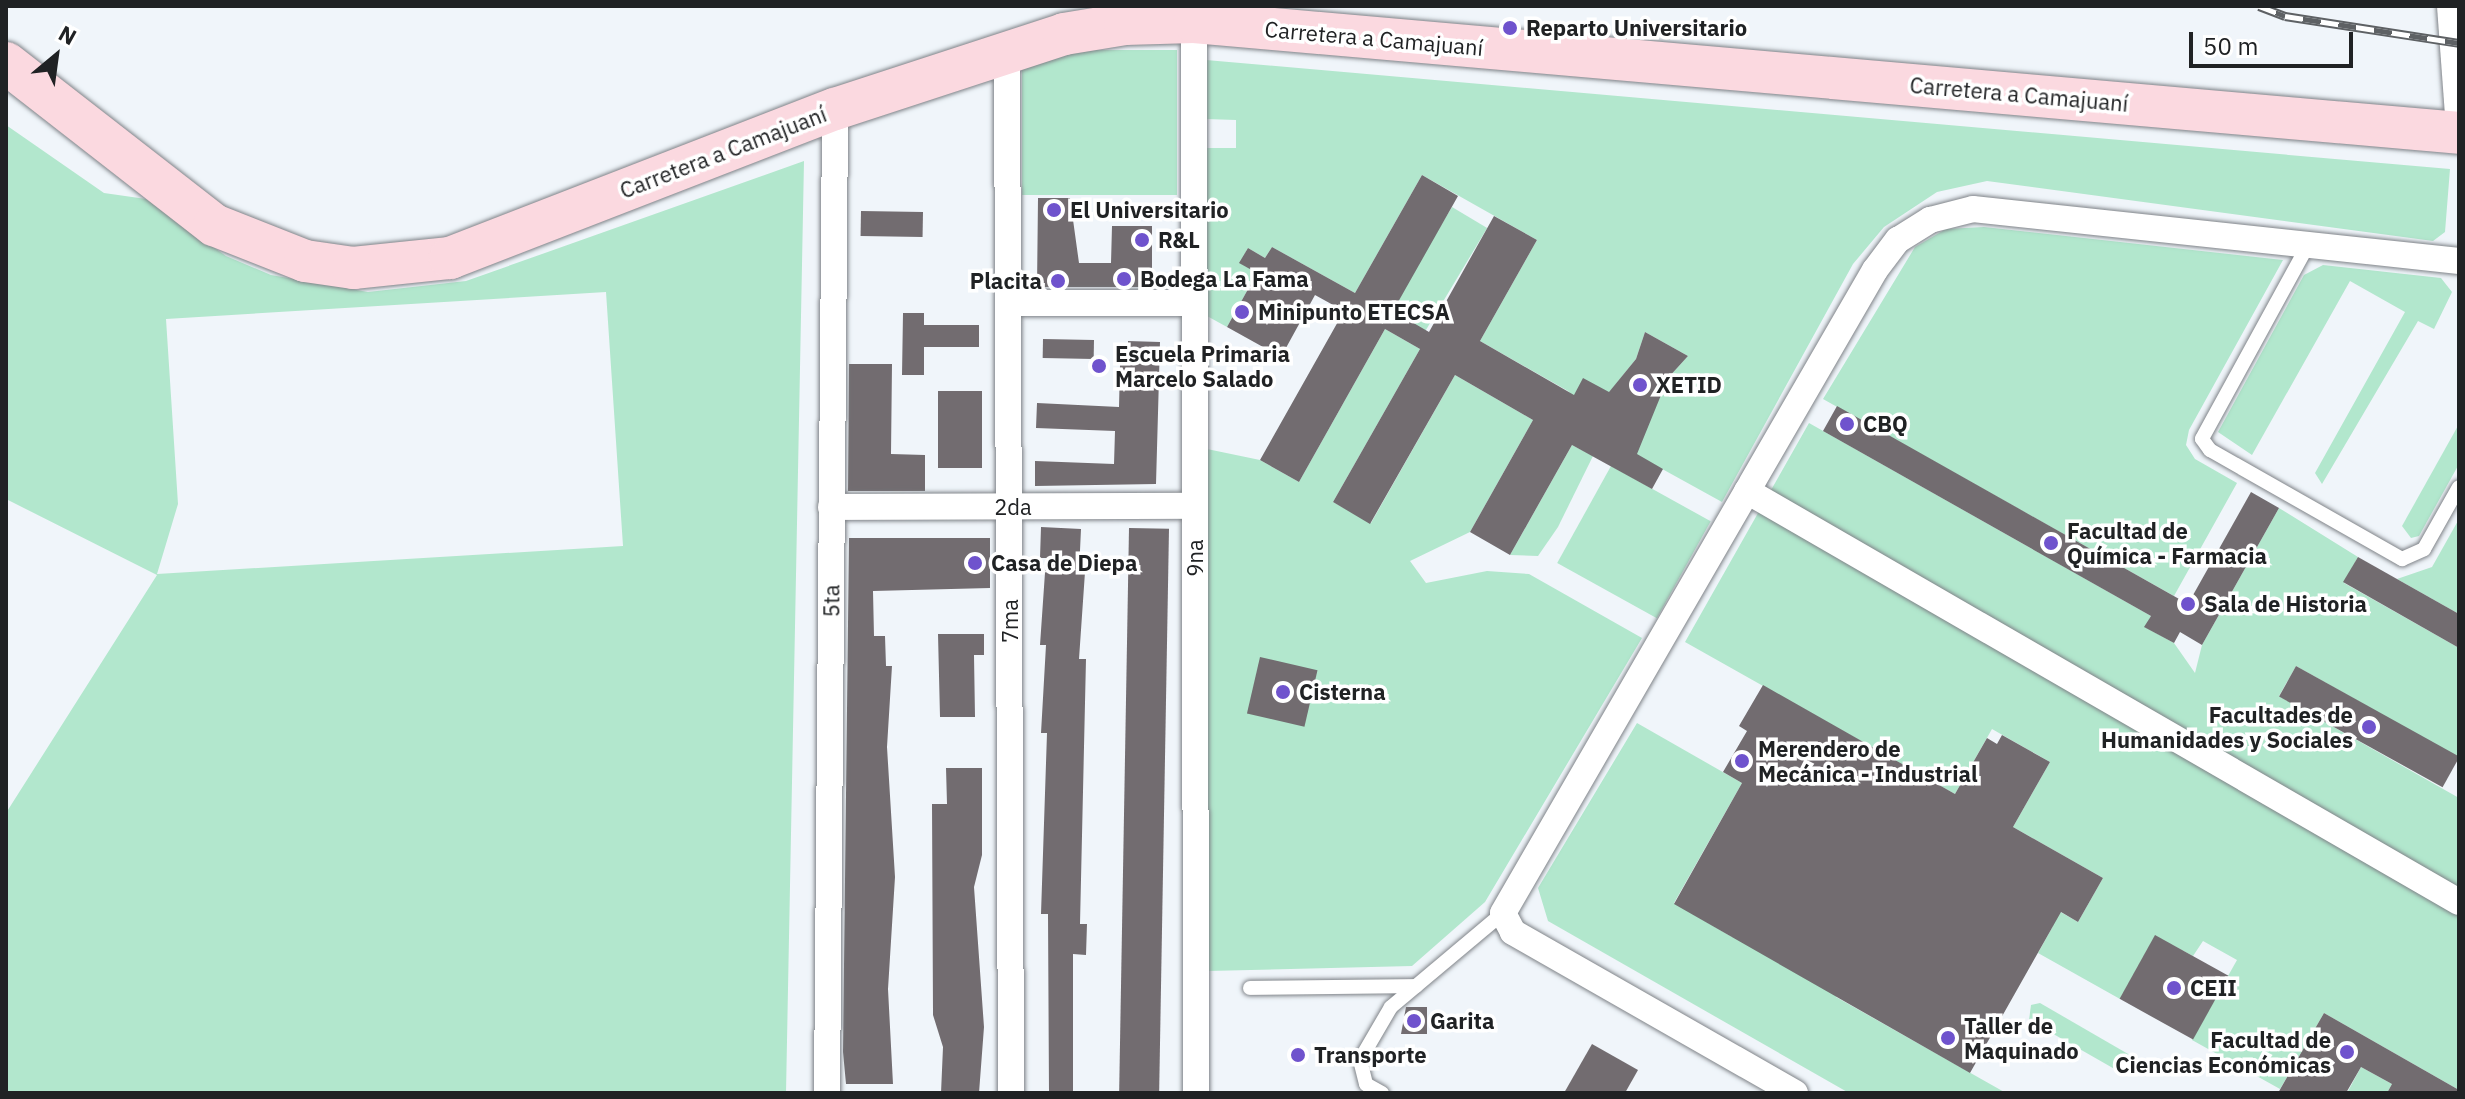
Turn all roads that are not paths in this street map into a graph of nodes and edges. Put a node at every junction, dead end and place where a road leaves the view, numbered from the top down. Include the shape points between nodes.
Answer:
1 (2450, 6) edge
2 (1194, 22) junction
3 (1007, 53) junction
4 (6, 63) edge
5 (835, 109) junction
6 (2459, 131) edge
7 (2308, 245) junction
8 (2459, 261) edge
9 (1008, 303) junction
10 (1194, 303) junction
11 (2459, 487) edge
12 (1747, 491) junction
13 (1194, 506) junction
14 (831, 507) junction
15 (1009, 507) junction
16 (2459, 902) edge
17 (1503, 913) junction
18 (1416, 986) junction
19 (1250, 988) dead end
20 (1763, 1085) edge
21 (827, 1093) edge
22 (1011, 1093) edge
23 (1196, 1093) edge
24 (1382, 1093) edge
25 (1795, 1093) edge

1 - 6 street
2 - 3 main road, Carretera a Camajuaní via 1109,27
2 - 6 main road, Carretera a Camajuaní
2 - 10 street, 9na
3 - 5 main road, Carretera a Camajuaní
3 - 9 street, 7ma
4 - 5 main road, Carretera a Camajuaní via 214,225 293,257 353,268 450,258
5 - 14 street, 5ta
7 - 8 street
7 - 11 lane via 2202,439 2210,450 2402,559 2424,549
7 - 12 street via 1973,209 1930,220 1898,240 1875,270
9 - 10 street
9 - 15 street, 7ma
10 - 13 street, 9na
12 - 16 street
12 - 17 street
13 - 15 street, 2da
13 - 23 street, 9na
14 - 15 street, 2da
14 - 21 street, 5ta
15 - 22 street, 7ma
17 - 18 lane
17 - 20 street via 1513,932
18 - 19 lane
18 - 24 lane via 1391,1007 1360,1060 1366,1084
20 - 25 street

